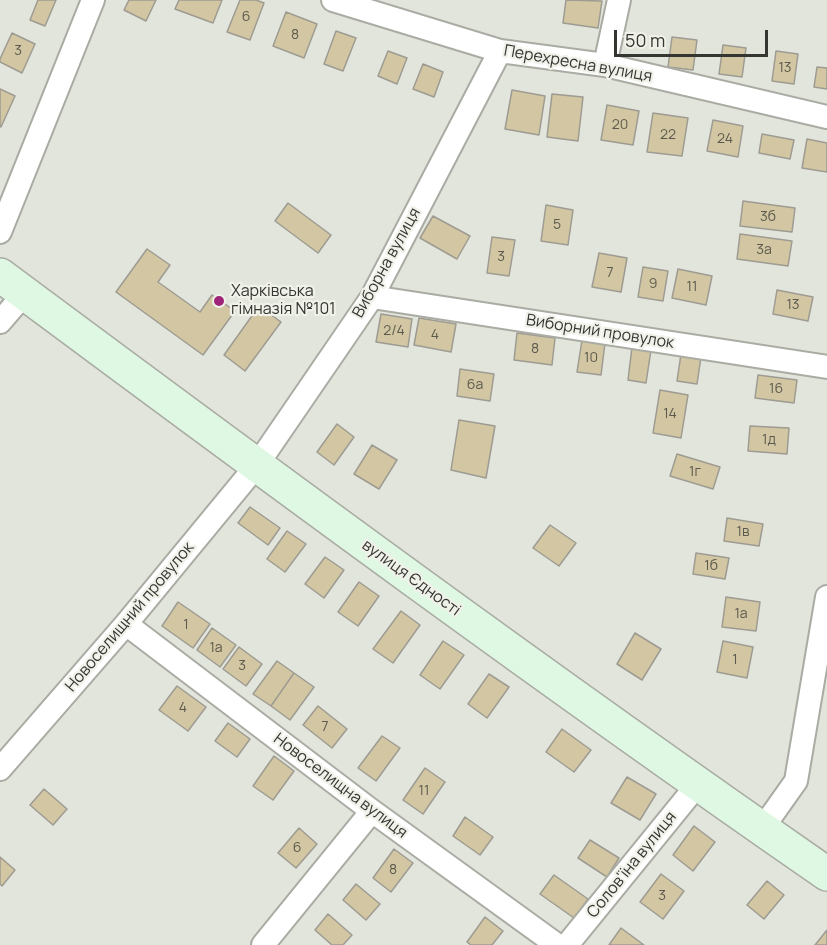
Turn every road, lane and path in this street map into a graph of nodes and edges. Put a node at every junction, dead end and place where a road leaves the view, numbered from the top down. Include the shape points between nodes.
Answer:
1 (93, 0) edge
2 (333, 0) edge
3 (619, 0) edge
4 (372, 5) edge
5 (500, 51) junction
6 (605, 65) junction
7 (827, 117) edge
8 (0, 232) edge
9 (13, 284) edge
10 (372, 297) junction
11 (0, 322) edge
12 (827, 367) edge
13 (257, 465) junction
14 (827, 597) edge
15 (126, 624) junction
16 (0, 769) edge
17 (698, 784) junction
18 (372, 811) junction
19 (762, 829) junction
20 (827, 874) edge
21 (263, 945) edge
22 (557, 945) edge
23 (567, 945) edge

1 - 8 street
2 - 4 street, Перехресна вулиця
3 - 6 street
4 - 5 street, Перехресна вулиця
5 - 6 street, Перехресна вулиця
5 - 10 street, Виборна вулиця
6 - 7 street, Перехресна вулиця
9 - 11 street
9 - 13 main road, вулиця Єдності
10 - 12 street, Виборний провулок
10 - 13 street, Виборна вулиця
13 - 15 street, Новоселищний провулок
13 - 17 main road, вулиця Єдності
14 - 19 street via 796,781
15 - 16 street, Новоселищний провулок
15 - 18 street, Новоселищна вулиця
17 - 19 main road, вулиця Єдності
17 - 23 street, Солов'їна вулиця
18 - 21 street
18 - 22 street, Новоселищна вулиця
19 - 20 main road, вулиця Єдності

